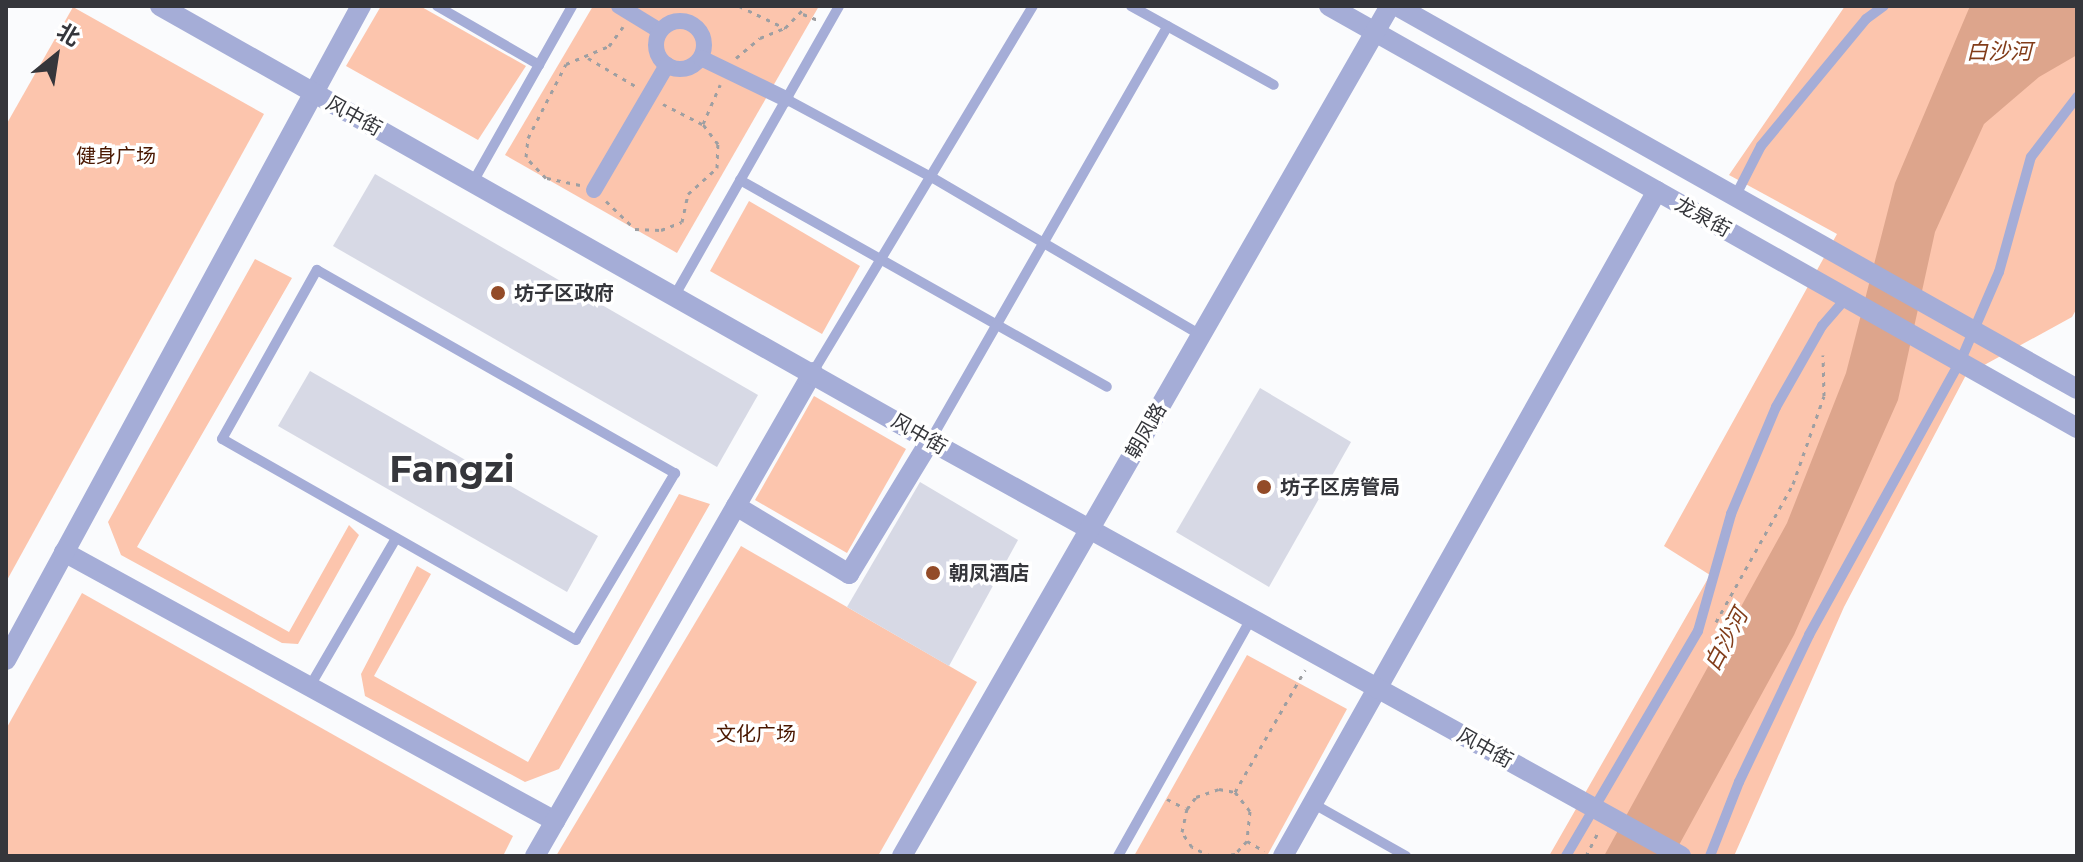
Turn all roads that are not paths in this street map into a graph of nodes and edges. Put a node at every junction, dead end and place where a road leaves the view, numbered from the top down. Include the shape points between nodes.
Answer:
1 (160, 6) edge
2 (361, 6) edge
3 (437, 6) edge
4 (572, 6) edge
5 (619, 6) edge
6 (698, 6) edge
7 (839, 6) edge
8 (1033, 6) edge
9 (1131, 6) edge
10 (1329, 6) edge
11 (1390, 6) edge
12 (1397, 6) edge
13 (1884, 6) edge
14 (1420, 11) edge
15 (689, 22) junction
16 (1168, 26) junction
17 (660, 31) junction
18 (1375, 32) junction
19 (701, 58) junction
20 (539, 65) junction
21 (667, 65) junction
22 (1274, 85) dead end
23 (312, 92) junction
24 (2077, 97) edge
25 (786, 99) junction
26 (933, 178) junction
27 (740, 180) junction
28 (473, 182) junction
29 (594, 190) dead end
30 (1657, 191) junction
31 (1736, 195) junction
32 (1043, 241) junction
33 (882, 260) junction
34 (675, 295) junction
35 (1848, 298) junction
36 (996, 324) junction
37 (1973, 330) junction
38 (1201, 335) junction
39 (1960, 362) junction
40 (813, 372) junction
41 (1107, 387) dead end
42 (2077, 389) edge
43 (2077, 428) edge
44 (930, 441) junction
45 (736, 506) junction
46 (1090, 528) junction
47 (396, 538) junction
48 (64, 552) junction
49 (1252, 617) junction
50 (6, 660) edge
51 (310, 686) junction
52 (1377, 687) junction
53 (1312, 803) junction
54 (1597, 816) junction
55 (555, 821) junction
56 (535, 856) edge
57 (902, 856) edge
58 (1118, 856) edge
59 (1283, 856) edge
60 (1406, 856) edge
61 (1566, 856) edge
62 (1681, 856) edge
63 (1710, 856) edge

1 - 23 street, 风中街
2 - 23 street
3 - 20 lane
4 - 20 lane
5 - 17 street
6 - 15 street
7 - 25 lane
8 - 26 lane
9 - 16 lane
10 - 18 street, 龙泉街
11 - 18 street, 朝凤路
12 - 14 street, 龙泉街
13 - 31 lane via 1866,19 1761,146
14 - 31 street, 龙泉街
15 - 17 street via 673,22
15 - 19 street via 703,37
16 - 22 lane
16 - 32 lane
17 - 21 street via 658,53
18 - 30 street, 龙泉街
18 - 38 street, 朝凤路
19 - 21 street via 682,69
19 - 25 street
20 - 28 lane
21 - 29 street
23 - 28 street, 风中街
23 - 48 street
24 - 37 lane via 2031,157 1999,272
25 - 26 lane
25 - 27 lane
26 - 32 lane
26 - 33 lane
27 - 33 lane
27 - 34 lane
28 - 34 street, 风中街
30 - 35 street, 龙泉街
30 - 52 street
31 - 37 street, 龙泉街
32 - 36 lane
32 - 38 lane
33 - 36 lane
33 - 40 lane
34 - 40 street, 风中街
35 - 39 street, 龙泉街
35 - 54 lane via 1822,326 1776,407 1731,514 1698,631
36 - 41 lane
36 - 44 lane
37 - 39 lane
37 - 42 street, 龙泉街
38 - 46 street, 朝凤路
39 - 43 street, 龙泉街
39 - 63 lane via 1809,635
40 - 44 street, 风中街
40 - 45 street
44 - 45 street via 849,574
44 - 46 street, 风中街
45 - 55 street
46 - 49 street, 风中街
46 - 57 street, 朝凤路
47 - 47 lane via 576,640 675,473 317,270 222,439
47 - 51 lane
48 - 50 street
48 - 51 street
49 - 52 street, 风中街
49 - 58 lane
51 - 55 street
52 - 53 street
52 - 54 street, 风中街
53 - 59 street
53 - 60 lane
54 - 61 lane
54 - 62 street, 风中街
55 - 56 street

